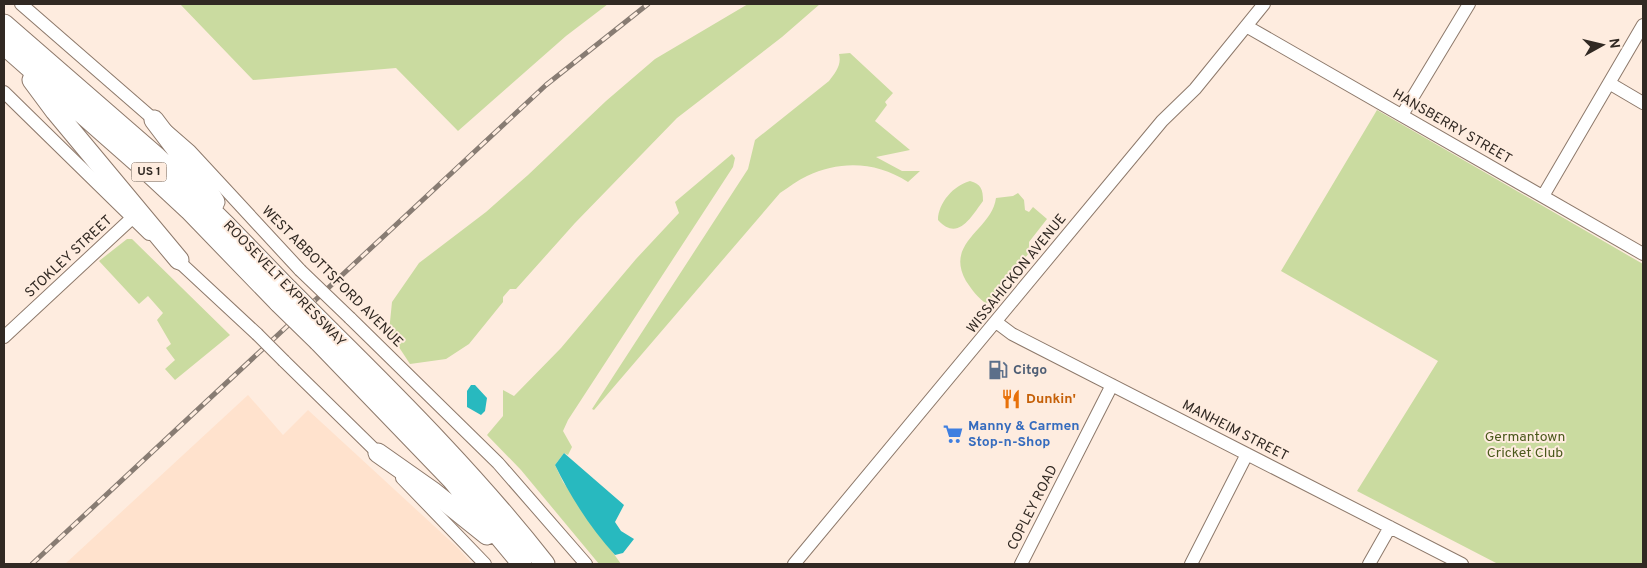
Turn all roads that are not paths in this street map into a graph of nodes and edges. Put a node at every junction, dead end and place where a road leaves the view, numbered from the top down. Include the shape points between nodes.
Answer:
1 (21, 4) edge
2 (1264, 4) edge
3 (1468, 4) edge
4 (4, 24) edge
5 (1643, 25) edge
6 (1246, 26) junction
7 (7, 48) edge
8 (1609, 83) junction
9 (4, 92) edge
10 (1643, 103) edge
11 (1402, 115) junction
12 (154, 120) junction
13 (1542, 196) junction
14 (131, 219) junction
15 (227, 226) junction
16 (1643, 254) edge
17 (179, 260) junction
18 (284, 296) junction
19 (996, 322) junction
20 (324, 336) junction
21 (4, 337) edge
22 (1112, 385) junction
23 (378, 453) junction
24 (1247, 454) junction
25 (1390, 527) junction
26 (520, 562) edge
27 (486, 564) edge
28 (545, 564) edge
29 (586, 564) edge
30 (794, 564) edge
31 (1021, 564) edge
32 (1191, 564) edge
33 (1369, 564) edge
34 (1462, 564) edge

1 - 12 street, WEST ABBOTTSFORD AVENUE
2 - 6 street, WISSAHICKON AVENUE
3 - 11 street
4 - 15 highway, ROOSEVELT EXPRESSWAY / US 1 via 144,146
5 - 8 street
6 - 11 street, HANSBERRY STREET
6 - 19 street, WISSAHICKON AVENUE
7 - 17 highway
7 - 18 highway, ROOSEVELT EXPRESSWAY / US 1
8 - 10 street
8 - 13 street
9 - 14 street
11 - 13 street, HANSBERRY STREET
12 - 15 highway via 210,194
12 - 29 street, WEST ABBOTTSFORD AVENUE, bridge via 190,150 300,270 498,463
13 - 16 street, HANSBERRY STREET
14 - 17 street
14 - 21 street, STOKLEY STREET
15 - 18 highway, ROOSEVELT EXPRESSWAY / US 1
17 - 23 street, bridge
18 - 20 highway, ROOSEVELT EXPRESSWAY / US 1, bridge
19 - 22 street, MANHEIM STREET via 1012,334
19 - 30 street, WISSAHICKON AVENUE
20 - 26 highway, ROOSEVELT EXPRESSWAY / US 1
20 - 28 highway, ROOSEVELT EXPRESSWAY / US 1 via 451,454
22 - 24 street, MANHEIM STREET
22 - 31 street, COPLEY ROAD
23 - 26 highway via 455,508
23 - 27 street
24 - 25 street, MANHEIM STREET
24 - 32 street
25 - 33 street
25 - 34 street, MANHEIM STREET

